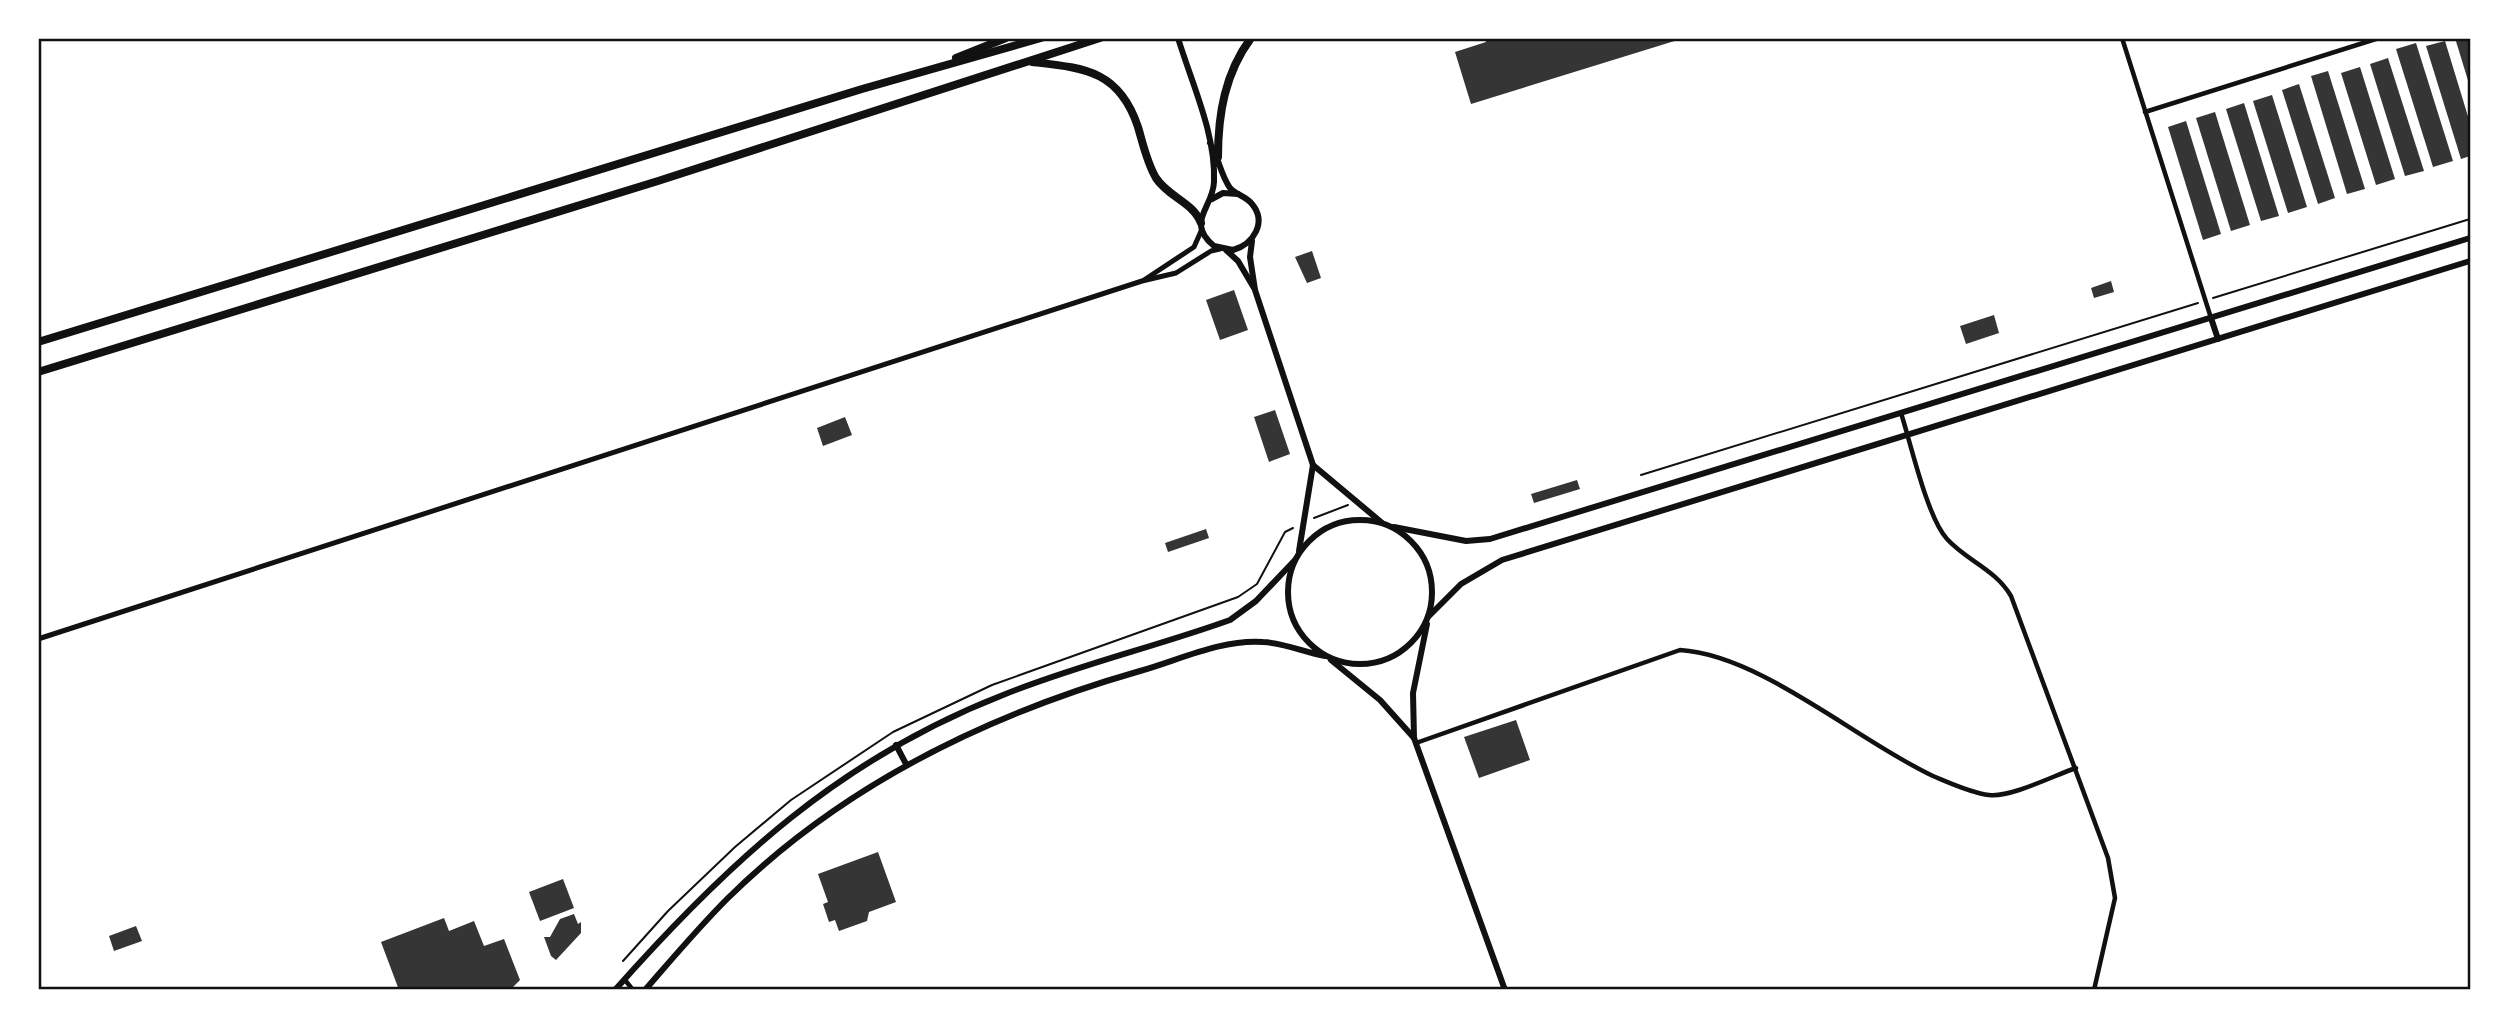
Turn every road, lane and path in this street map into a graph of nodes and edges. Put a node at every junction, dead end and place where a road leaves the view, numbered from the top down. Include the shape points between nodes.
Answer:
1 (1006, 38) edge
2 (1041, 38) edge
3 (1100, 38) edge
4 (1178, 38) edge
5 (1251, 38) edge
6 (2122, 38) edge
7 (2379, 38) edge
8 (1029, 61) junction
9 (914, 74) junction
10 (2145, 112) junction
11 (1210, 143) junction
12 (1218, 157) junction
13 (1238, 194) junction
14 (1210, 200) junction
15 (2470, 219) edge
16 (1201, 226) junction
17 (2470, 238) edge
18 (1252, 239) junction
19 (1223, 249) junction
20 (2470, 261) edge
21 (1142, 281) junction
22 (1255, 289) junction
23 (2206, 300) junction
24 (2211, 318) junction
25 (2218, 339) junction
26 (38, 342) edge
27 (38, 372) edge
28 (1901, 413) junction
29 (1908, 434) junction
30 (1313, 465) junction
31 (1641, 475) dead end
32 (1356, 501) junction
33 (1383, 523) junction
34 (1302, 524) junction
35 (1394, 527) junction
36 (1297, 557) junction
37 (1238, 597) dead end
38 (1428, 619) junction
39 (38, 639) edge
40 (1326, 656) junction
41 (1415, 740) junction
42 (896, 745) junction
43 (906, 764) junction
44 (2076, 768) junction
45 (624, 979) junction
46 (615, 989) edge
47 (633, 989) edge
48 (645, 989) edge
49 (1505, 989) edge
50 (2094, 989) edge

1 - 9 highway
2 - 9 highway
3 - 8 highway
4 - 11 main road
5 - 12 highway via 1226,87
6 - 10 street
7 - 10 street
8 - 16 highway via 1091,71 1116,88 1132,110 1157,180 1175,199 1194,209
8 - 27 highway
9 - 26 highway
10 - 23 street
11 - 12 main road
11 - 14 main road via 1214,180
12 - 13 main road via 1230,188
13 - 14 main road via 1223,193
13 - 18 main road via 1258,215
14 - 16 main road
15 - 23 path
16 - 19 main road via 1209,241
16 - 21 street via 1194,247
17 - 24 main road
18 - 19 main road via 1240,248
18 - 22 main road
19 - 21 street via 1211,251 1176,273
19 - 22 main road via 1238,261
20 - 25 main road
21 - 39 street
22 - 30 main road
23 - 24 street
23 - 31 path
24 - 25 main road
24 - 28 main road
25 - 29 main road
28 - 29 street
28 - 35 main road via 1490,539 1466,541
29 - 38 main road via 1502,560 1461,584
29 - 44 street via 1945,538 1996,576 2011,596
30 - 32 main road
30 - 34 main road
32 - 33 main road
32 - 34 path
33 - 35 main road
33 - 36 main road via 1342,522 1317,533
34 - 36 main road
34 - 37 path via 1285,532 1257,584
35 - 38 main road via 1413,542 1427,565 1433,591
36 - 40 main road via 1288,584 1289,608 1299,630
36 - 42 main road via 1256,601 1230,620 1001,695
38 - 40 main road via 1408,647 1378,662 1344,663
38 - 41 main road via 1413,693
40 - 41 main road via 1380,700
40 - 43 main road via 1262,642 1230,645 1023,710
41 - 44 street via 1680,650 1720,659 1760,676 1899,760 1990,795
41 - 49 main road
42 - 43 main road
42 - 45 main road via 750,849
43 - 48 main road via 840,806 758,870
44 - 50 street via 2114,880 2110,923
45 - 46 main road
45 - 47 street

